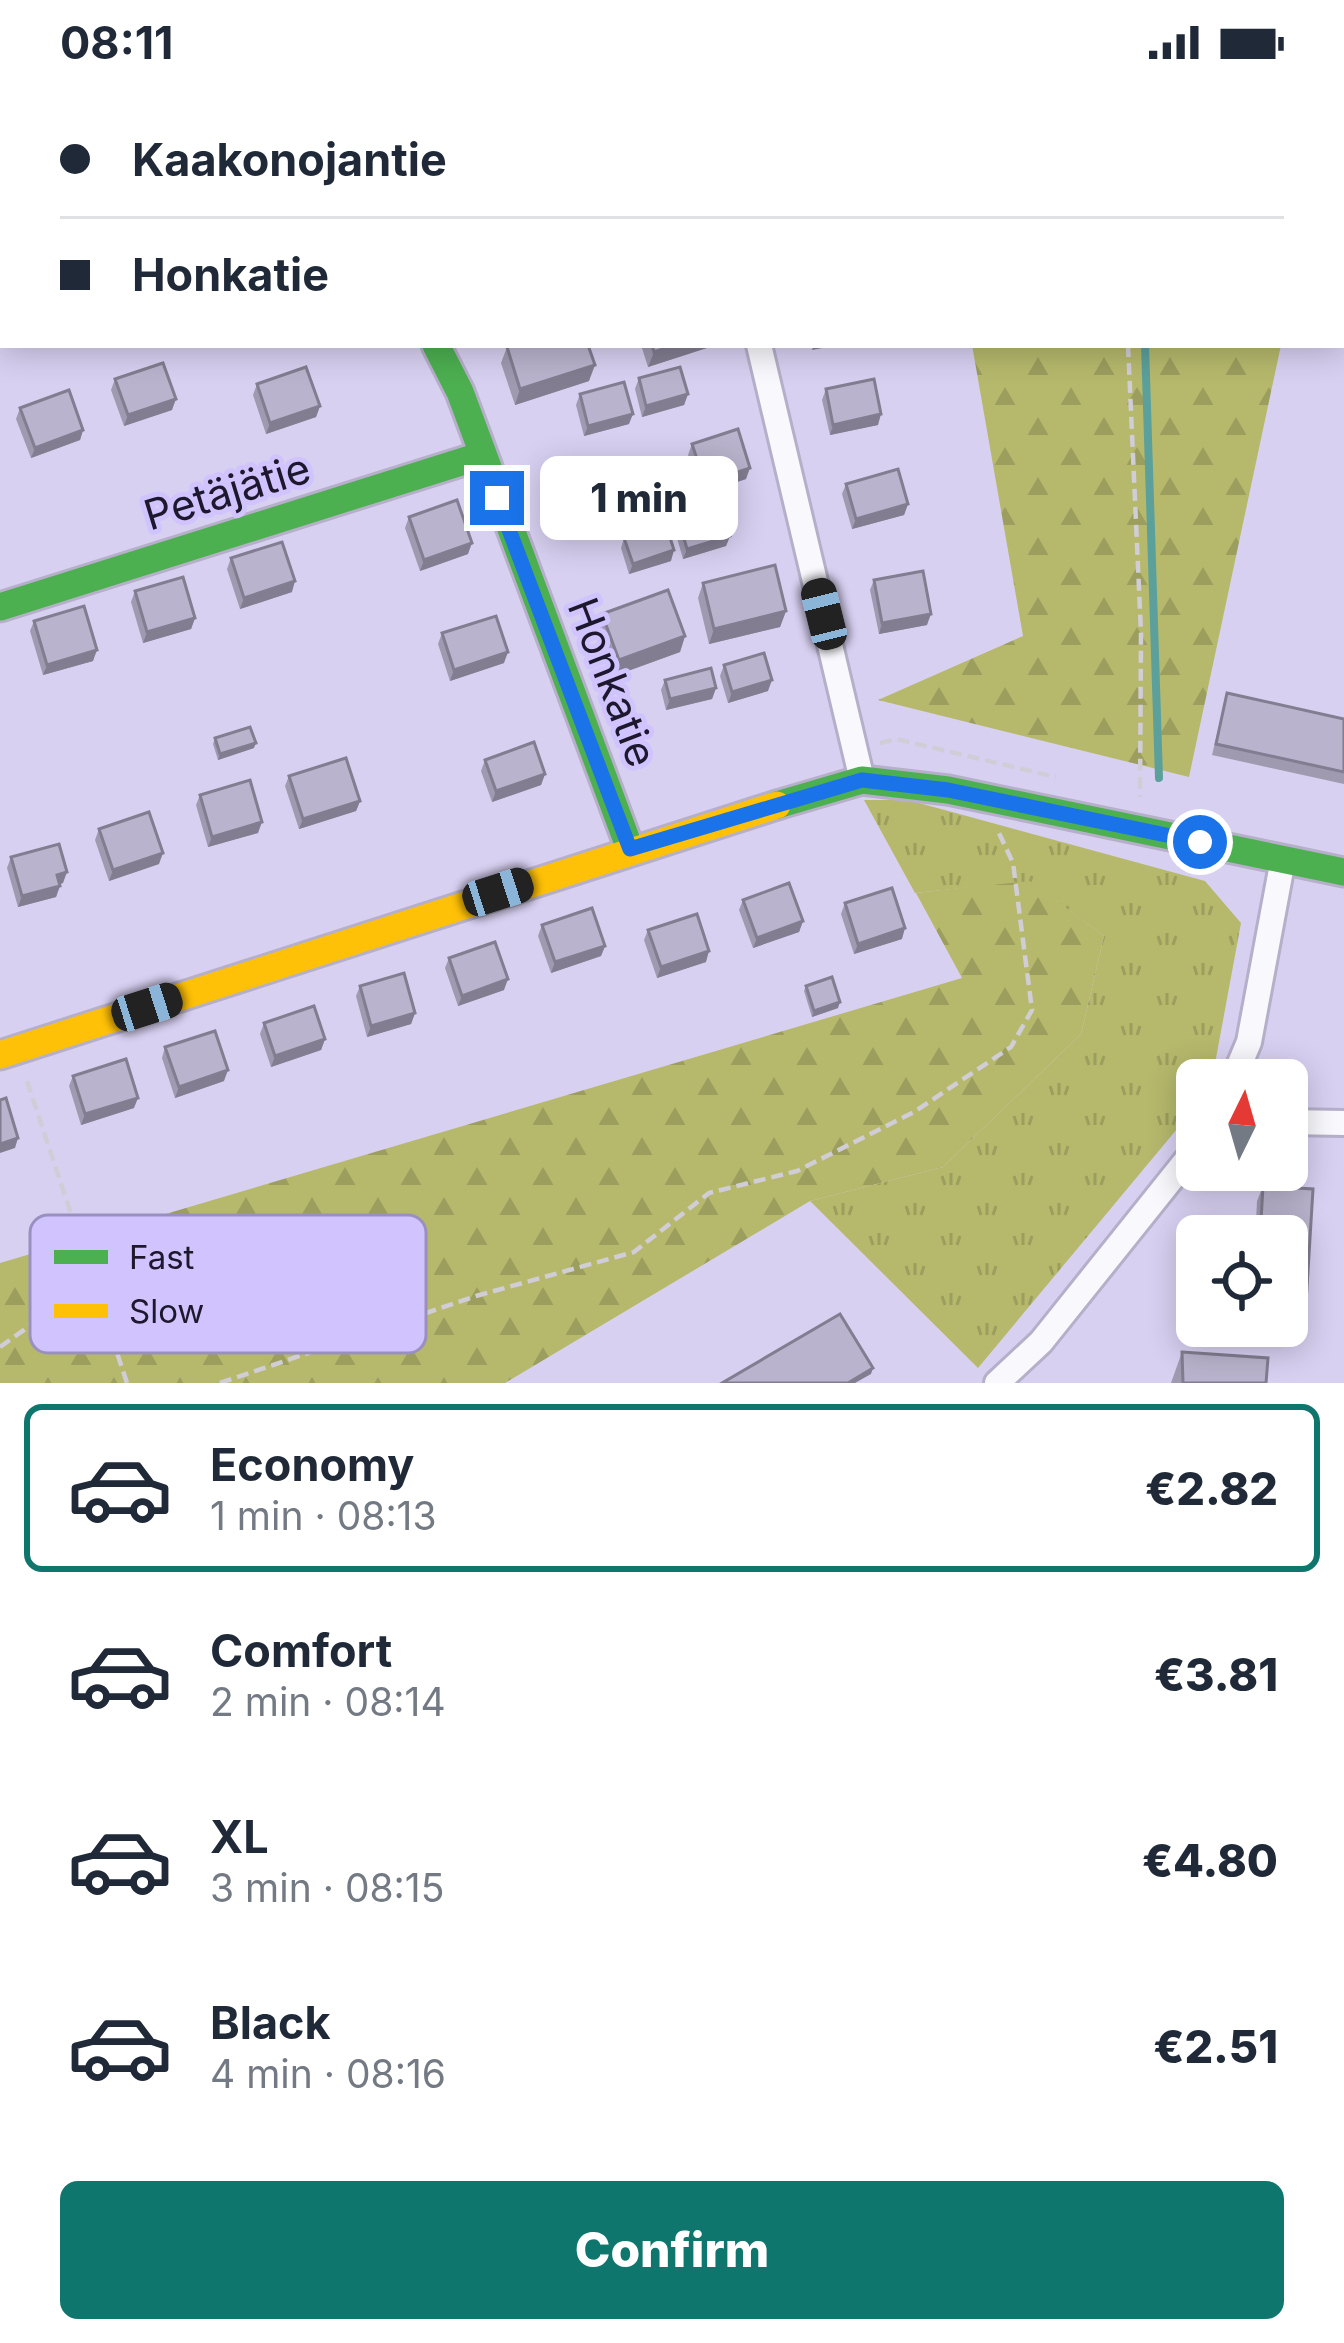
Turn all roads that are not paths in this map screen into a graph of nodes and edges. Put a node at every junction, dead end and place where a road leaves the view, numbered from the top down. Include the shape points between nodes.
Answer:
1 (438, 348) edge
2 (759, 348) edge
3 (480, 456) junction
4 (0, 607) edge
5 (862, 780) junction
6 (630, 849) junction
7 (1283, 859) junction
8 (1344, 872) edge
9 (0, 1055) edge
10 (1242, 1059) edge
11 (1308, 1122) edge
12 (1344, 1123) edge
13 (1176, 1173) edge
14 (997, 1383) edge

1 - 3 street, Honkatie
2 - 5 street
3 - 4 street, Petäjätie
3 - 6 street, Honkatie
5 - 6 street
5 - 7 street via 948,790
6 - 9 street
7 - 8 street
7 - 10 street
11 - 12 street
13 - 14 street via 1042,1342

